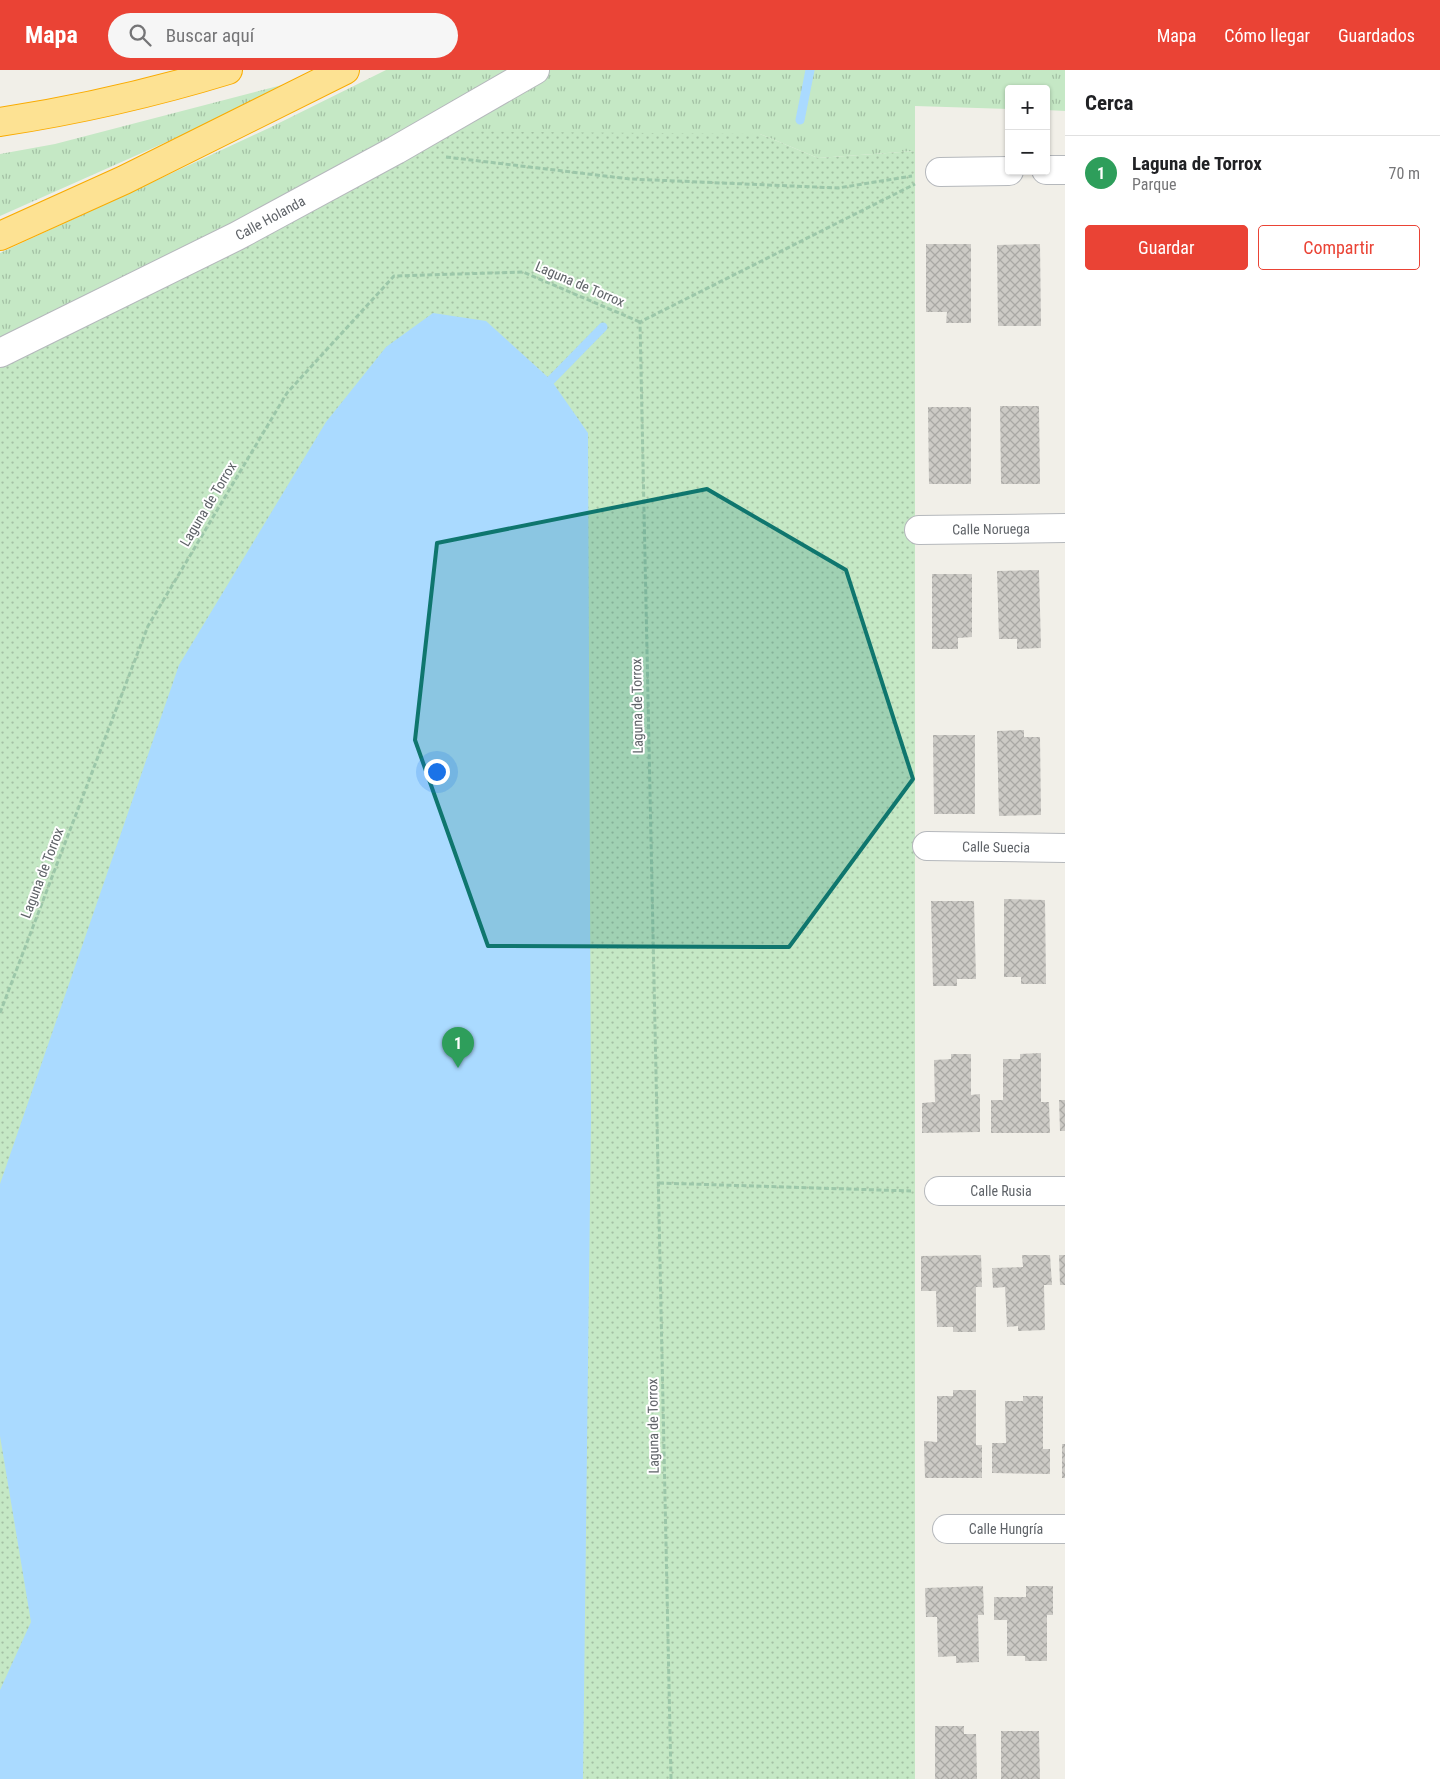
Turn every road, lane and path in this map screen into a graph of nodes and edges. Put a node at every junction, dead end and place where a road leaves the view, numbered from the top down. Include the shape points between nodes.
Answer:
1 (228, 70) edge
2 (346, 70) edge
3 (534, 70) edge
4 (0, 122) edge
5 (445, 156) dead end
6 (1005, 170) edge
7 (1050, 170) edge
8 (1065, 170) edge
9 (940, 172) junction
10 (0, 236) edge
11 (640, 322) junction
12 (0, 353) edge
13 (1065, 528) edge
14 (919, 530) dead end
15 (927, 846) dead end
16 (1065, 848) edge
17 (0, 1013) edge
18 (659, 1183) junction
19 (1065, 1191) edge
20 (939, 1192) joint
21 (946, 1529) dead end
22 (1065, 1529) edge
23 (671, 1779) edge

1 - 4 highway via 166,89 54,114
2 - 10 highway via 124,180
3 - 12 street, Calle Holanda via 396,150 237,236
5 - 9 path via 630,179 838,188
6 - 9 street
7 - 8 street
9 - 11 path
11 - 17 path, Laguna de Torrox via 523,272 394,276 287,393 148,626
11 - 18 path, Laguna de Torrox
13 - 14 street, Calle Noruega
15 - 16 street, Calle Suecia
18 - 20 path
18 - 23 path, Laguna de Torrox
19 - 20 street, Calle Rusia
21 - 22 street, Calle Hungría

